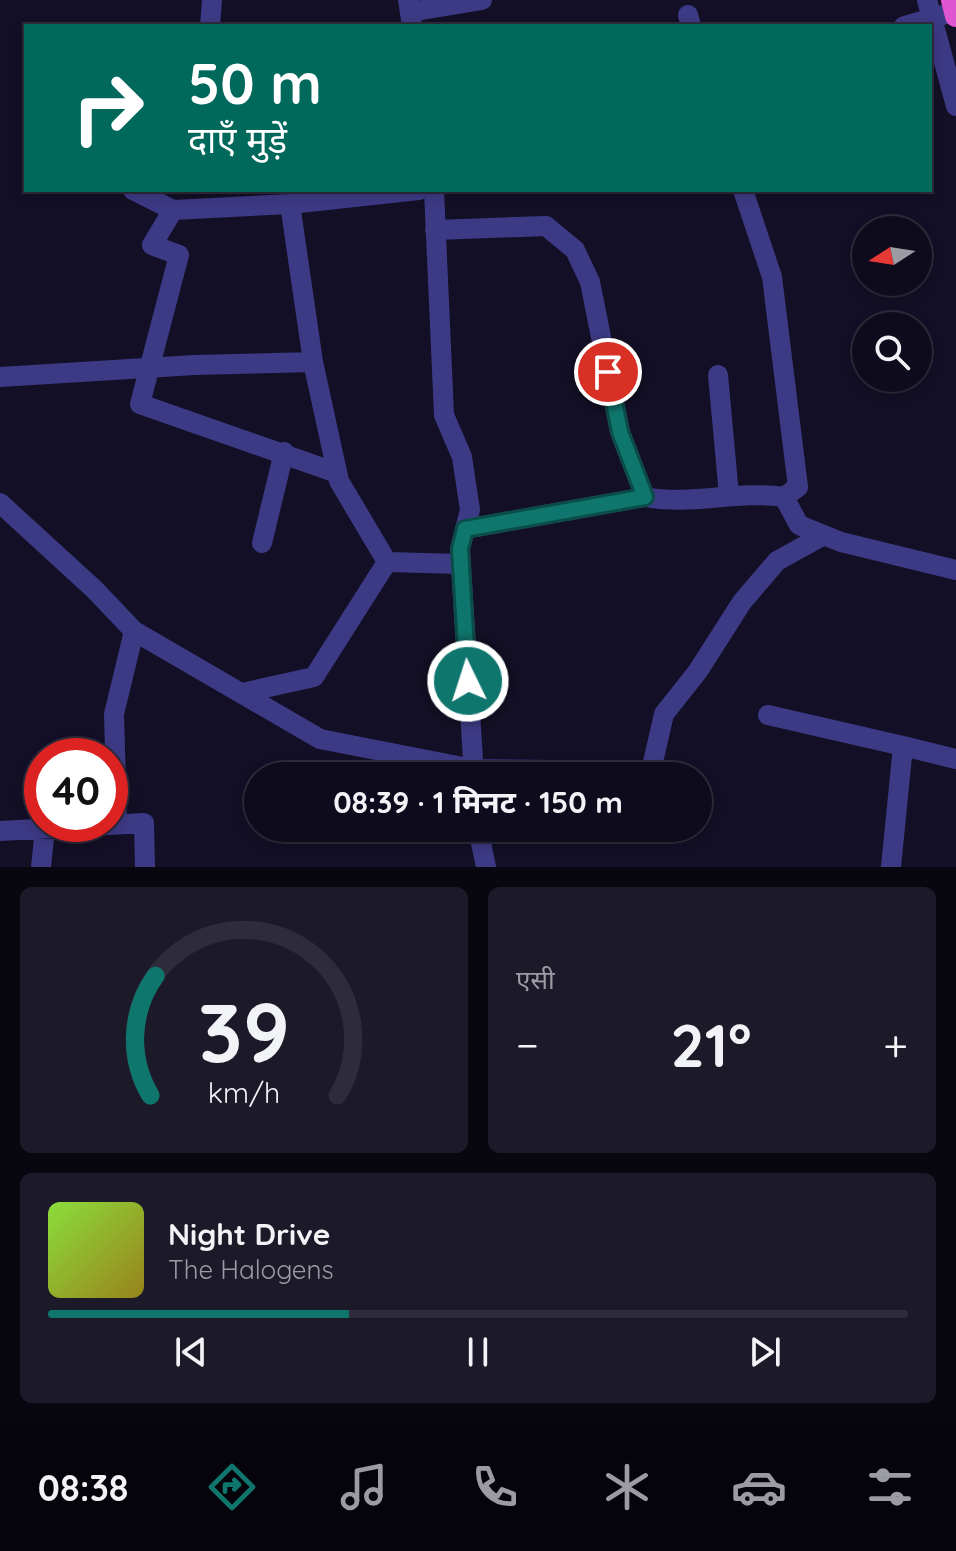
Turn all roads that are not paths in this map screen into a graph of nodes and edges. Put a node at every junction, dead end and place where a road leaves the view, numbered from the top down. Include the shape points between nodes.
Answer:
1 (212, 0) edge
2 (482, 0) edge
3 (929, 9) edge
4 (954, 9) edge
5 (410, 13) edge
6 (210, 24) edge
7 (907, 24) edge
8 (956, 106) edge
9 (137, 192) edge
10 (306, 192) edge
11 (401, 192) edge
12 (434, 192) edge
13 (744, 192) edge
14 (290, 204) junction
15 (173, 210) junction
16 (435, 230) junction
17 (313, 362) junction
18 (149, 369) junction
19 (718, 375) dead end
20 (0, 377) edge
21 (284, 452) junction
22 (337, 473) junction
23 (729, 495) junction
24 (645, 497) junction
25 (784, 497) junction
26 (0, 503) edge
27 (465, 529) junction
28 (824, 535) junction
29 (262, 543) dead end
30 (387, 562) junction
31 (461, 564) junction
32 (956, 570) edge
33 (134, 631) junction
34 (242, 693) junction
35 (768, 715) dead end
36 (115, 738) edge
37 (903, 746) junction
38 (956, 759) edge
39 (427, 762) edge
40 (473, 762) edge
41 (653, 762) edge
42 (128, 824) edge
43 (24, 829) edge
44 (0, 830) edge
45 (44, 842) edge
46 (481, 842) edge
47 (41, 867) edge
48 (145, 867) edge
49 (486, 867) edge
50 (891, 867) edge

1 - 6 street
2 - 5 street
3 - 4 street
3 - 7 street
3 - 8 street
9 - 15 street
10 - 14 street via 305,199
11 - 14 street
12 - 16 street
13 - 25 street via 772,277 798,487
14 - 15 street
14 - 17 street
15 - 18 street via 152,245 179,255
16 - 24 street via 546,226 575,250 590,282 620,432
16 - 27 street via 444,415 462,457 470,510
17 - 18 street
17 - 22 street
18 - 20 street
18 - 21 street via 140,404
19 - 23 street
21 - 22 street
21 - 29 street
22 - 30 street
23 - 24 street
23 - 25 street
24 - 27 street
25 - 28 street via 799,525
26 - 33 street
27 - 31 street
28 - 32 street
28 - 41 street via 777,561 742,602 664,714
30 - 31 street
30 - 34 street via 314,677
31 - 40 street
33 - 34 street
33 - 36 street via 114,714
34 - 39 street via 320,739
35 - 37 street
37 - 38 street
37 - 50 street
42 - 48 street via 144,823
43 - 44 street
45 - 47 street
46 - 49 street

